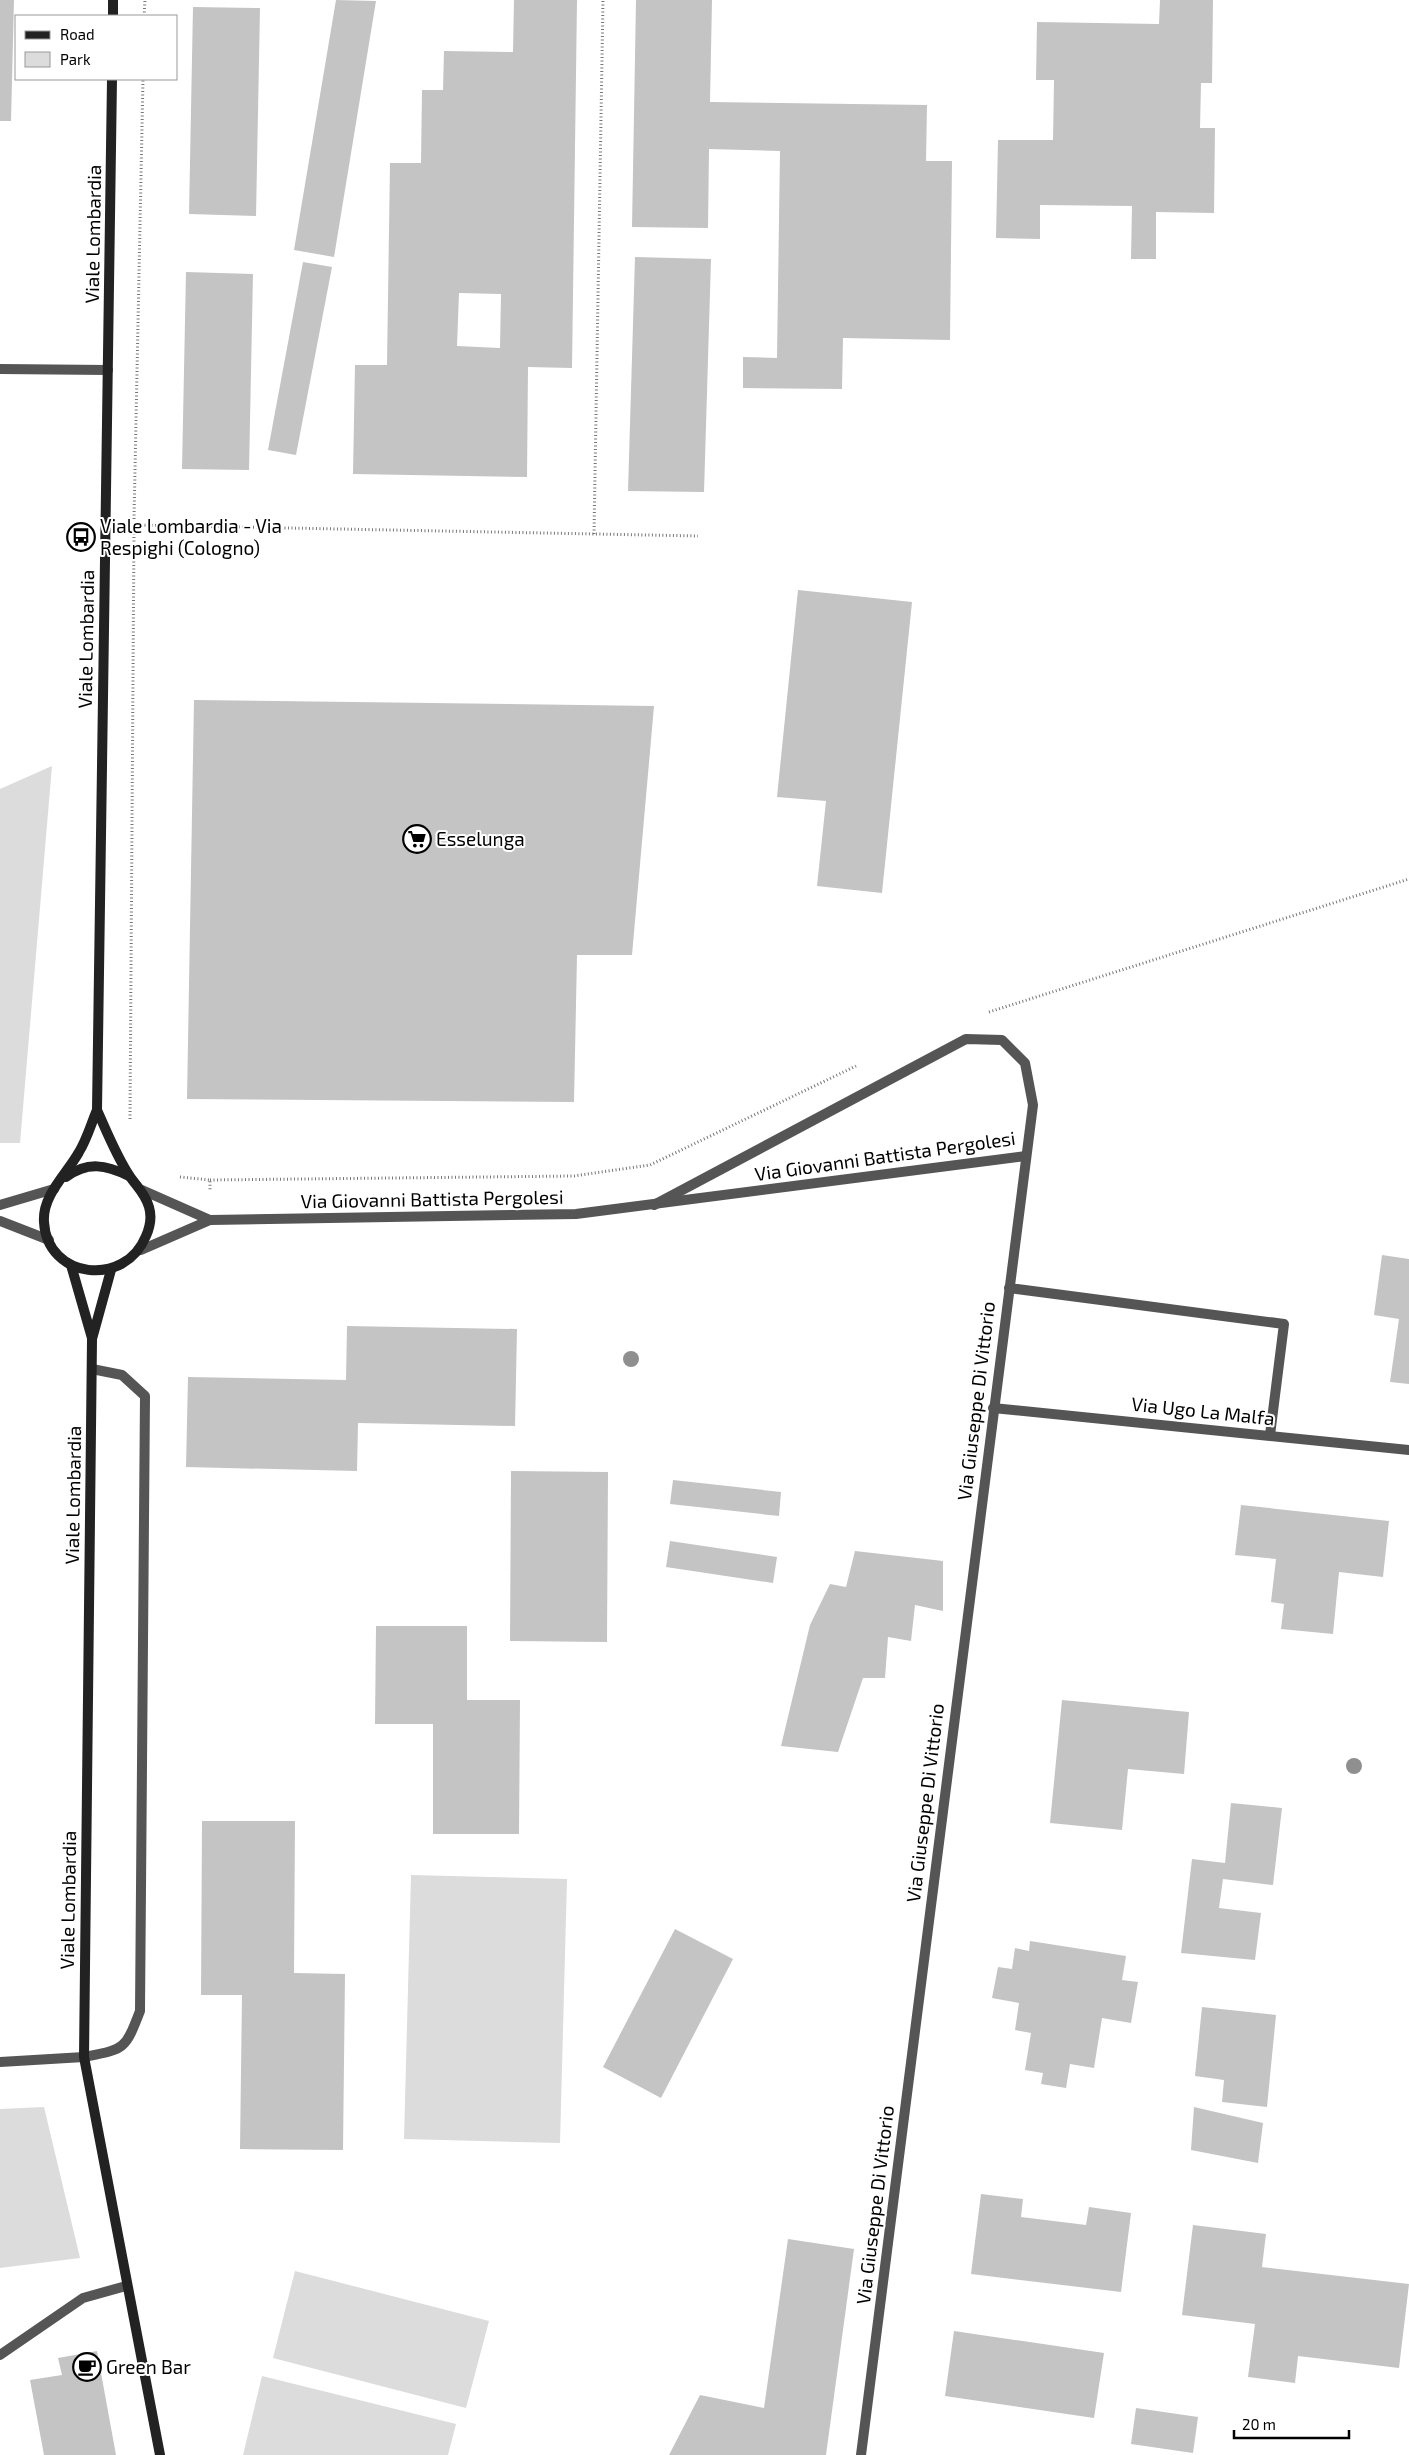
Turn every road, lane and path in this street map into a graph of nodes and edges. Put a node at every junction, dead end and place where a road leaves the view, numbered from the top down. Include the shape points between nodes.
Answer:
1 (113, 0) edge
2 (145, 0) edge
3 (603, 0) edge
4 (113, 15) edge
5 (144, 15) edge
6 (112, 80) edge
7 (143, 80) edge
8 (0, 369) edge
9 (108, 370) junction
10 (134, 526) junction
11 (594, 534) junction
12 (698, 536) dead end
13 (1409, 879) edge
14 (981, 1015) dead end
15 (862, 1063) dead end
16 (97, 1110) junction
17 (130, 1124) dead end
18 (1026, 1156) junction
19 (174, 1176) dead end
20 (130, 1177) junction
21 (210, 1180) junction
22 (57, 1185) junction
23 (142, 1190) junction
24 (0, 1205) edge
25 (654, 1205) junction
26 (210, 1220) junction
27 (0, 1221) edge
28 (49, 1240) junction
29 (141, 1250) junction
30 (71, 1265) junction
31 (111, 1270) junction
32 (1009, 1288) junction
33 (92, 1339) junction
34 (92, 1369) junction
35 (993, 1408) junction
36 (1270, 1436) junction
37 (1409, 1450) edge
38 (84, 2057) junction
39 (0, 2062) edge
40 (126, 2286) junction
41 (0, 2355) edge
42 (160, 2455) edge
43 (861, 2455) edge

1 - 4 street
2 - 5 path
3 - 11 path
6 - 9 street, Viale Lombardia
7 - 10 path
8 - 9 street
9 - 16 street, Viale Lombardia
10 - 11 path
10 - 17 path
11 - 12 path
13 - 14 path
15 - 21 path via 650,1165 574,1176
16 - 20 street, Viale Lombardia
16 - 22 street, Viale Lombardia via 80,1151
18 - 25 street, Via Giovanni Battista Pergolesi
18 - 25 street, Via Giovanni Battista Pergolesi via 1033,1105 1025,1063 1002,1040 966,1039
18 - 32 street, Via Giuseppe Di Vittorio
19 - 21 path
20 - 22 street, Viale Lombardia via 110,1167 92,1166 74,1171
20 - 23 street, Viale Lombardia
21 - 26 path
22 - 24 street
22 - 28 street, Viale Lombardia via 46,1204 44,1222
23 - 26 street, Via Giovanni Battista Pergolesi
23 - 29 street, Viale Lombardia via 149,1207 150,1226
25 - 26 street, Via Giovanni Battista Pergolesi via 576,1214
26 - 29 street, Via Giovanni Battista Pergolesi
27 - 28 street
28 - 30 street, Viale Lombardia via 56,1253
29 - 31 street via 128,1262
30 - 31 street via 88,1271
30 - 33 street, Viale Lombardia
31 - 33 street, Viale Lombardia
32 - 35 street, Via Giuseppe Di Vittorio
32 - 36 street via 1284,1324
33 - 34 street, Viale Lombardia
34 - 38 street, Viale Lombardia
34 - 38 street via 122,1375 145,1396 140,2011 128,2040 113,2052
35 - 36 street, Via Ugo La Malfa
35 - 43 street, Via Giuseppe Di Vittorio
36 - 37 street, Via Ugo La Malfa
38 - 39 street
38 - 40 street, Viale Lombardia
40 - 41 street via 83,2298
40 - 42 street, Viale Lombardia

